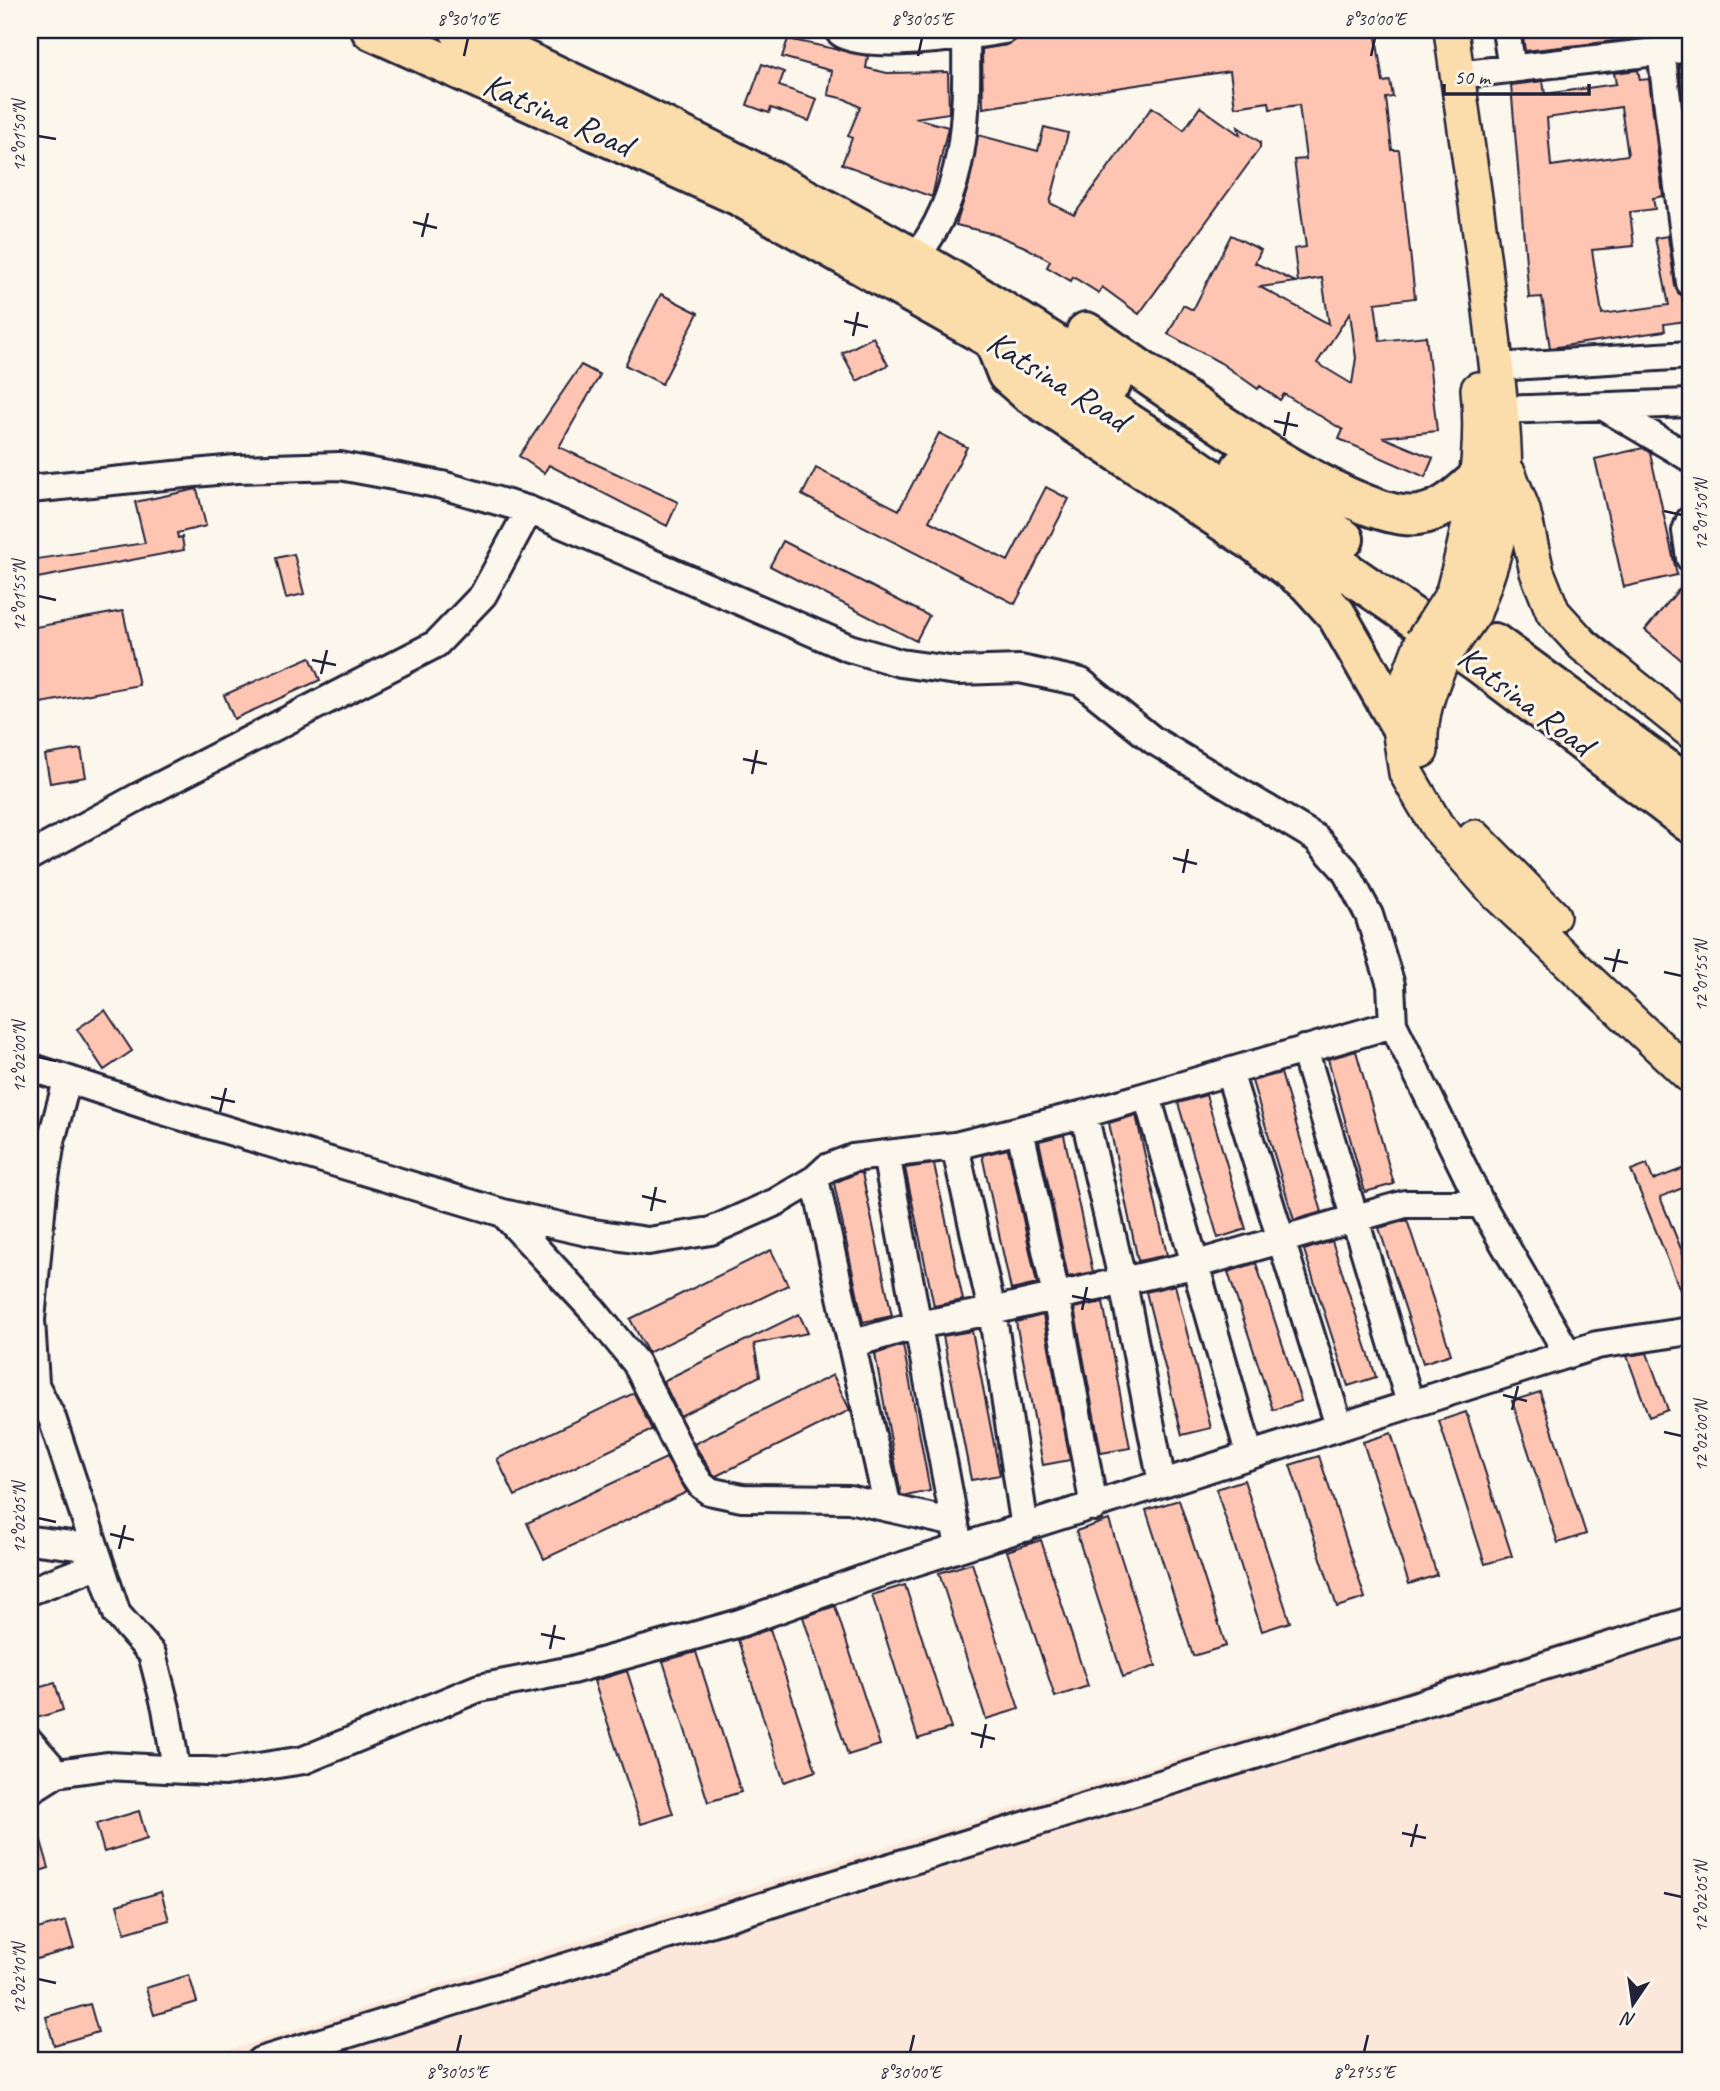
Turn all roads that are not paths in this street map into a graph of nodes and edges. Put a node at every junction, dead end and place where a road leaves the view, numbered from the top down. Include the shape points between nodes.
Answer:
1 (371, 30) edge
2 (458, 30) edge
3 (838, 30) edge
4 (1004, 30) edge
5 (1429, 30) edge
6 (1451, 30) edge
7 (1506, 30) edge
8 (965, 37) junction
9 (1651, 45) edge
10 (1690, 48) edge
11 (1511, 69) junction
12 (1457, 75) junction
13 (914, 259) junction
14 (1690, 283) edge
15 (992, 321) junction
16 (1690, 355) edge
17 (1497, 367) junction
18 (1690, 403) edge
19 (1606, 408) junction
20 (1501, 410) junction
21 (1690, 458) edge
22 (1490, 470) junction
23 (30, 489) edge
24 (529, 510) junction
25 (1690, 520) edge
26 (1690, 558) edge
27 (1433, 650) junction
28 (1508, 653) junction
29 (1398, 722) junction
30 (1690, 731) edge
31 (1690, 760) edge
32 (1690, 787) edge
33 (1690, 823) edge
34 (30, 856) edge
35 (1393, 1024) junction
36 (1690, 1044) edge
37 (1304, 1049) junction
38 (30, 1067) edge
39 (1229, 1072) junction
40 (1690, 1076) edge
41 (67, 1080) junction
42 (1147, 1096) junction
43 (1084, 1114) junction
44 (1020, 1130) junction
45 (955, 1146) junction
46 (886, 1154) junction
47 (815, 1179) junction
48 (1481, 1204) junction
49 (503, 1213) junction
50 (1355, 1219) junction
51 (1282, 1241) junction
52 (1197, 1264) junction
53 (1123, 1283) junction
54 (1056, 1296) junction
55 (992, 1311) junction
56 (917, 1325) junction
57 (1690, 1331) edge
58 (851, 1344) junction
59 (1569, 1354) junction
60 (32, 1379) edge
61 (1410, 1403) junction
62 (1339, 1426) junction
63 (1250, 1453) junction
64 (1163, 1483) junction
65 (1094, 1507) junction
66 (888, 1508) junction
67 (954, 1523) junction
68 (1025, 1528) junction
69 (30, 1541) edge
70 (959, 1549) junction
71 (98, 1556) junction
72 (30, 1591) edge
73 (1690, 1621) edge
74 (30, 1742) edge
75 (176, 1768) junction
76 (57, 1773) junction
77 (30, 1790) edge
78 (260, 2061) edge

1 - 15 highway, Katsina Road via 739,196
2 - 13 highway, Katsina Road via 685,138
3 - 8 street via 855,41
4 - 8 street
5 - 22 main road
6 - 12 main road
7 - 11 street
8 - 13 street via 967,106 961,157 947,205
9 - 10 street
9 - 11 street
9 - 14 street
11 - 12 street
12 - 17 main road
13 - 15 highway, Katsina Road
15 - 22 highway via 1044,310 1079,328 1312,480 1373,508 1418,516 1450,504
15 - 28 highway, Katsina Road via 1038,331
15 - 29 highway via 1007,374 1029,393 1257,544 1308,583 1336,614
15 - 33 highway, Katsina Road via 1479,663
16 - 17 street
17 - 20 main road
18 - 19 street
19 - 20 street
19 - 21 street
20 - 22 main road
22 - 27 main road, bridge via 1473,511 1463,604
22 - 30 main road via 1523,510 1537,572 1553,612 1583,645
23 - 24 street via 236,469 340,466 442,485
24 - 34 street via 482,595 436,644
24 - 35 street via 849,648 900,663 957,671 1020,669 1081,682 1153,740 1316,838 1345,870 1369,915 1391,985
25 - 26 street via 1686,531
27 - 29 main road via 1401,697
27 - 36 main road via 1419,728 1421,754 1433,784 1461,822 1536,900
28 - 31 highway via 1550,664 1603,694
28 - 32 highway, Katsina Road
29 - 40 main road via 1406,772 1437,826 1498,895
35 - 37 street
35 - 48 street
37 - 39 street
37 - 50 street
38 - 41 street
39 - 42 street
39 - 51 street
41 - 49 street
41 - 60 street via 43,1191
42 - 43 street
42 - 52 street
43 - 44 street
43 - 53 street
44 - 45 street
44 - 54 street
45 - 46 street
45 - 55 street
46 - 47 street via 853,1158 827,1168
46 - 56 street
47 - 49 street via 711,1231 648,1241
47 - 58 street
48 - 50 street via 1405,1204
48 - 59 street
49 - 66 street via 636,1363 701,1485 722,1495 849,1499
50 - 51 street
50 - 61 street
51 - 52 street
51 - 62 street
52 - 53 street
52 - 63 street
53 - 54 street
53 - 64 street
54 - 55 street
54 - 65 street
55 - 56 street
55 - 68 street
56 - 58 street
56 - 67 street
57 - 59 street via 1597,1345
58 - 66 street
59 - 61 street
60 - 71 street via 52,1418
61 - 62 street
62 - 63 street
63 - 64 street
64 - 65 street
65 - 68 street
66 - 67 street
67 - 70 street
68 - 70 street
69 - 71 street
70 - 75 street via 740,1623 572,1670 479,1688 304,1760 225,1772
71 - 72 street
71 - 75 street via 117,1614 152,1654
73 - 78 street
74 - 76 street
75 - 76 street via 107,1766
76 - 77 street

